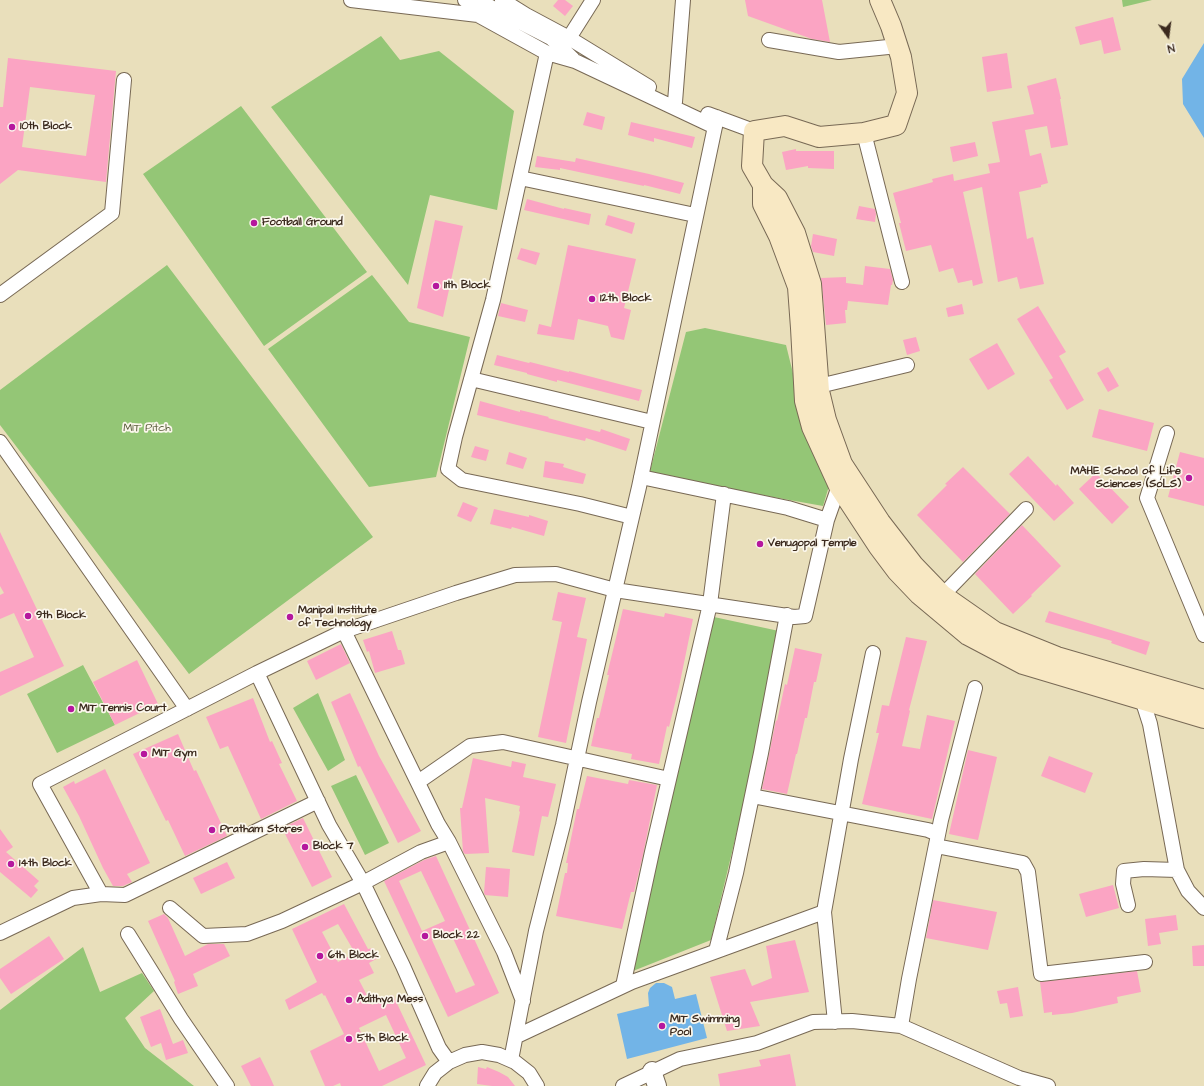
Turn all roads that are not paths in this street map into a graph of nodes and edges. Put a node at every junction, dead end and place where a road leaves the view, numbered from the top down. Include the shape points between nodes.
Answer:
1 (351, 0) edge
2 (465, 0) edge
3 (502, 0) edge
4 (593, 0) edge
5 (683, 0) edge
6 (880, 0) edge
7 (523, 6) edge
8 (569, 38) junction
9 (769, 40) dead end
10 (898, 46) junction
11 (547, 54) junction
12 (575, 61) junction
13 (124, 80) dead end
14 (675, 102) junction
15 (716, 122) junction
16 (754, 131) junction
17 (864, 133) junction
18 (520, 178) junction
19 (763, 185) junction
20 (695, 215) junction
21 (902, 282) dead end
22 (0, 295) edge
23 (907, 365) dead end
24 (471, 379) junction
25 (819, 386) junction
26 (652, 422) junction
27 (1166, 433) dead end
28 (0, 442) edge
29 (641, 477) junction
30 (839, 486) junction
31 (724, 494) junction
32 (1026, 509) dead end
33 (632, 517) junction
34 (828, 520) junction
35 (615, 590) junction
36 (937, 600) junction
37 (710, 604) junction
38 (787, 615) junction
39 (344, 631) junction
40 (1204, 635) edge
41 (872, 653) dead end
42 (257, 674) junction
43 (975, 688) dead end
44 (1142, 699) junction
45 (1204, 700) edge
46 (187, 709) junction
47 (1204, 718) edge
48 (577, 758) junction
49 (669, 779) junction
50 (418, 782) junction
51 (752, 796) junction
52 (318, 801) junction
53 (841, 814) junction
54 (937, 840) junction
55 (450, 842) junction
56 (1177, 870) junction
57 (363, 883) junction
58 (101, 894) junction
59 (1128, 905) dead end
60 (170, 908) dead end
61 (1204, 908) edge
62 (824, 912) junction
63 (0, 933) edge
64 (128, 934) dead end
65 (716, 951) junction
66 (1145, 962) dead end
67 (623, 986) junction
68 (524, 1001) junction
69 (835, 1022) junction
70 (901, 1026) junction
71 (517, 1036) junction
72 (512, 1060) junction
73 (449, 1062) junction
74 (655, 1079) edge
75 (227, 1086) edge
76 (427, 1086) edge
77 (537, 1086) edge
78 (623, 1086) edge
79 (1048, 1086) edge

1 - 11 street via 478,15
2 - 12 street via 481,2 550,38
3 - 7 street
4 - 8 street
5 - 14 street
6 - 10 main road
7 - 8 street
8 - 14 street
9 - 10 street via 839,52
10 - 17 main road via 907,94 896,125
11 - 12 street
11 - 18 street
12 - 15 street
13 - 22 street via 112,213
14 - 15 street
15 - 16 street
15 - 20 street
16 - 17 main road via 785,126 819,137
16 - 19 main road via 752,166
17 - 21 street
18 - 20 street
18 - 24 street via 493,300
19 - 25 main road via 777,198 795,234 811,284
19 - 30 main road via 763,204 779,236 798,287 805,401 812,426
20 - 26 street
23 - 25 street
24 - 26 street
24 - 33 street via 448,469 462,480
25 - 36 main road via 826,420 842,464 880,522
26 - 29 street
27 - 40 street via 1147,498
28 - 46 street
29 - 31 street
29 - 33 street
30 - 34 street
30 - 36 main road via 897,571 919,594
31 - 34 street
31 - 37 street
32 - 36 street
33 - 35 street
34 - 38 street via 805,616
35 - 37 street
35 - 39 street via 556,574 515,575
35 - 48 street
36 - 44 main road via 968,635 1023,664
36 - 45 main road via 995,632 1057,657
37 - 38 street
37 - 49 street
38 - 51 street
39 - 42 street
39 - 50 street
41 - 53 street
42 - 46 street
42 - 52 street
43 - 54 street
44 - 47 main road
44 - 56 street via 1150,724
46 - 58 street via 40,784
48 - 49 street
48 - 50 street via 503,742 470,746
48 - 68 street via 536,931
49 - 67 street
50 - 55 street via 438,824
51 - 53 street
51 - 65 street
52 - 57 street
52 - 58 street via 125,895
53 - 54 street via 928,830
53 - 62 street
54 - 66 street via 1023,863 1028,872 1041,974
54 - 70 street
55 - 57 street via 421,852
55 - 68 street via 504,952
56 - 59 street via 1124,871 1123,884
56 - 61 street via 1188,891
57 - 60 street via 282,921 247,934 203,936
57 - 73 street via 439,1048
58 - 63 street via 73,898
62 - 65 street
62 - 69 street
64 - 75 street
65 - 67 street
67 - 71 street
68 - 71 street
69 - 70 street via 852,1021
69 - 74 street via 813,1022 757,1043 680,1059
70 - 79 street via 1019,1078
71 - 72 street
72 - 73 street via 482,1052 465,1055
72 - 77 street via 526,1071
73 - 76 street via 435,1074
74 - 78 street

